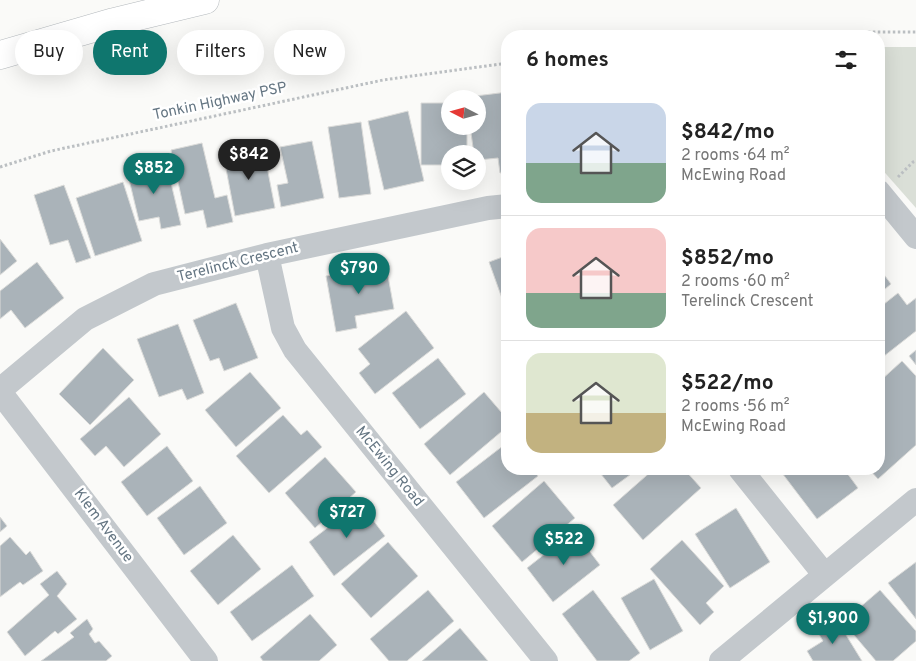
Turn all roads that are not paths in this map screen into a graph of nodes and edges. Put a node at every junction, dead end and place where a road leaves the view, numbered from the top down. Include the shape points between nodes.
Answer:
1 (205, 0) edge
2 (0, 55) edge
3 (886, 187) edge
4 (501, 207) edge
5 (916, 237) edge
6 (266, 255) junction
7 (0, 391) edge
8 (745, 475) edge
9 (916, 500) edge
10 (824, 574) junction
11 (206, 661) edge
12 (546, 661) edge
13 (721, 661) edge

1 - 2 highway
3 - 5 street
4 - 6 street, Terelinck Crescent
6 - 7 street, Terelinck Crescent via 154,284 85,319
6 - 12 street, McEwing Road via 283,328 295,350
7 - 11 street, Klem Avenue
8 - 10 street
9 - 10 street
10 - 13 street

